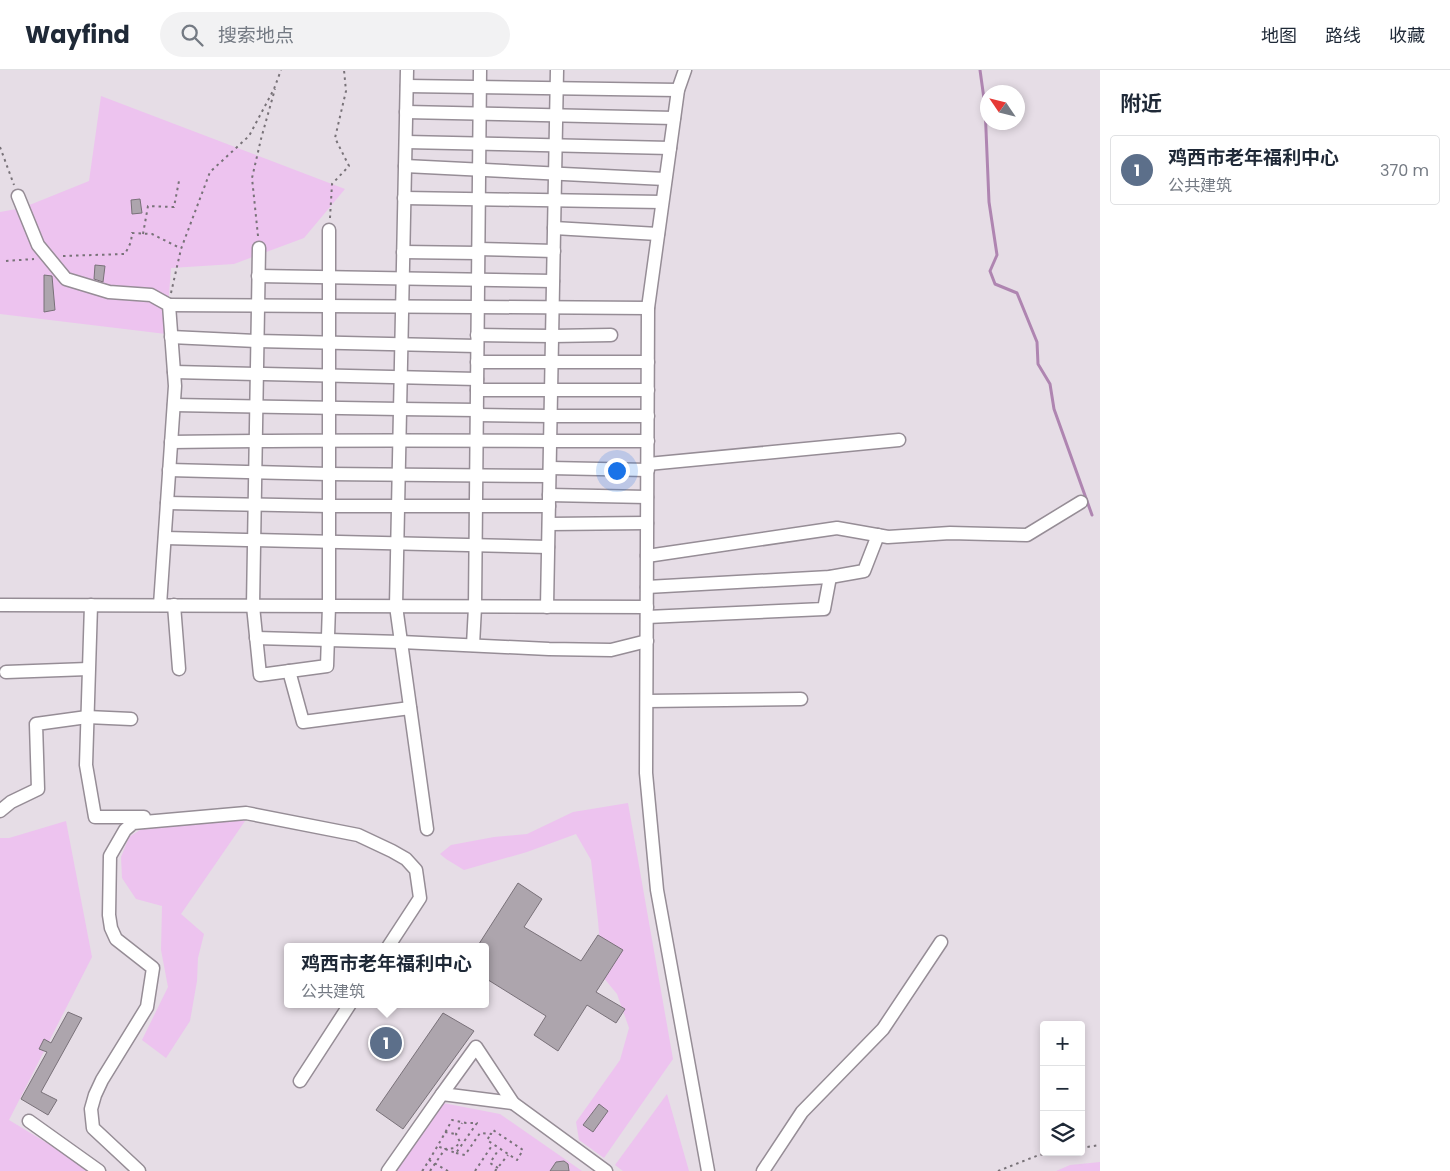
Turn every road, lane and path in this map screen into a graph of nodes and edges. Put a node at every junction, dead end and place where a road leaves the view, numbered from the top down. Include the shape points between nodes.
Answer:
1 (281, 70) edge
2 (344, 70) edge
3 (407, 70) edge
4 (480, 70) edge
5 (557, 70) edge
6 (685, 70) edge
7 (277, 81) junction
8 (407, 86) junction
9 (480, 86) junction
10 (556, 88) junction
11 (678, 90) junction
12 (406, 112) junction
13 (479, 114) junction
14 (556, 116) junction
15 (674, 118) junction
16 (406, 142) junction
17 (479, 144) junction
18 (556, 146) junction
19 (0, 147) edge
20 (670, 148) junction
21 (405, 166) junction
22 (479, 170) junction
23 (555, 174) junction
24 (666, 179) junction
25 (179, 181) dead end
26 (18, 196) joint
27 (404, 198) junction
28 (478, 199) junction
29 (554, 201) junction
30 (662, 202) junction
31 (554, 228) junction
32 (329, 230) joint
33 (143, 234) junction
34 (658, 234) junction
35 (259, 248) joint
36 (181, 249) junction
37 (554, 250) junction
38 (478, 251) junction
39 (403, 252) junction
40 (49, 258) junction
41 (6, 261) dead end
42 (258, 276) junction
43 (329, 277) junction
44 (403, 278) junction
45 (478, 280) junction
46 (553, 281) junction
47 (169, 305) junction
48 (258, 305) junction
49 (329, 306) junction
50 (402, 306) junction
51 (478, 307) junction
52 (553, 307) junction
53 (648, 308) junction
54 (610, 335) dead end
55 (552, 336) junction
56 (171, 337) junction
57 (257, 341) junction
58 (477, 341) junction
59 (329, 342) junction
60 (401, 344) junction
61 (477, 362) junction
62 (552, 362) junction
63 (648, 362) junction
64 (174, 372) junction
65 (257, 374) junction
66 (329, 376) junction
67 (400, 378) junction
68 (477, 385) junction
69 (551, 390) junction
70 (648, 390) junction
71 (174, 405) junction
72 (256, 407) junction
73 (329, 408) junction
74 (400, 410) junction
75 (477, 412) junction
76 (550, 416) junction
77 (648, 416) junction
78 (256, 440) junction
79 (329, 440) junction
80 (399, 440) junction
81 (899, 440) dead end
82 (550, 441) junction
83 (648, 441) junction
84 (172, 442) junction
85 (477, 442) junction
86 (648, 467) junction
87 (169, 470) junction
88 (255, 472) junction
89 (549, 472) junction
90 (329, 474) junction
91 (399, 474) junction
92 (476, 476) junction
93 (647, 497) junction
94 (549, 501) junction
95 (1081, 502) dead end
96 (167, 503) junction
97 (255, 505) junction
98 (329, 506) junction
99 (398, 506) junction
100 (476, 506) junction
101 (647, 523) junction
102 (548, 524) junction
103 (878, 535) junction
104 (164, 538) junction
105 (254, 540) junction
106 (329, 542) junction
107 (397, 544) junction
108 (476, 546) junction
109 (548, 547) junction
110 (648, 556) junction
111 (830, 577) junction
112 (647, 587) junction
113 (0, 604) edge
114 (90, 605) junction
115 (160, 605) junction
116 (174, 605) junction
117 (253, 606) junction
118 (329, 606) junction
119 (396, 606) junction
120 (475, 607) junction
121 (547, 607) junction
122 (647, 612) junction
123 (256, 638) junction
124 (328, 640) junction
125 (647, 641) junction
126 (401, 642) junction
127 (473, 646) junction
128 (88, 669) junction
129 (179, 669) dead end
130 (289, 671) junction
131 (6, 672) dead end
132 (801, 698) dead end
133 (647, 701) junction
134 (410, 708) junction
135 (87, 717) junction
136 (131, 719) dead end
137 (0, 811) edge
138 (155, 817) dead end
139 (427, 829) dead end
140 (941, 942) dead end
141 (391, 943) edge
142 (347, 1008) edge
143 (300, 1080) dead end
144 (442, 1094) junction
145 (513, 1102) junction
146 (29, 1121) dead end
147 (462, 1122) junction
148 (445, 1132) junction
149 (456, 1134) junction
150 (491, 1134) junction
151 (460, 1142) junction
152 (493, 1144) junction
153 (437, 1146) junction
154 (462, 1146) junction
155 (1100, 1146) edge
156 (499, 1148) junction
157 (1085, 1148) edge
158 (445, 1149) junction
159 (456, 1153) junction
160 (508, 1154) junction
161 (1040, 1155) edge
162 (429, 1160) junction
163 (435, 1164) junction
164 (498, 1168) junction
165 (99, 1171) edge
166 (139, 1171) edge
167 (388, 1171) edge
168 (423, 1171) edge
169 (430, 1171) edge
170 (448, 1171) edge
171 (475, 1171) edge
172 (495, 1171) edge
173 (606, 1171) edge
174 (708, 1171) edge
175 (763, 1171) edge
176 (998, 1171) edge

1 - 7 path
2 - 32 path via 346,91 335,138 349,166 332,184
3 - 8 street
4 - 9 street
5 - 10 street
6 - 11 street
7 - 35 path via 252,178
7 - 36 path via 249,136 210,172
8 - 9 street
8 - 12 street
9 - 10 street
9 - 13 street
10 - 11 street
10 - 14 street
11 - 15 street
12 - 13 street
12 - 16 street
13 - 14 street
13 - 17 street
14 - 15 street
14 - 18 street
15 - 20 street
16 - 17 street
16 - 21 street
17 - 18 street
17 - 22 street
18 - 20 street
18 - 23 street
19 - 26 path
20 - 24 street
21 - 22 street
21 - 27 street
22 - 23 street
22 - 28 street
23 - 24 street
23 - 29 street
24 - 30 street
25 - 33 path via 174,207 148,206
26 - 40 street via 38,245
27 - 28 street
27 - 39 street
28 - 29 street
28 - 38 street
29 - 30 street
29 - 31 street
30 - 34 street
31 - 34 street
31 - 37 street
32 - 43 street
33 - 36 path via 152,234
33 - 40 path via 132,233 126,254
34 - 53 street
35 - 42 street
36 - 47 path
37 - 38 street
37 - 46 street
38 - 39 street
38 - 45 street
39 - 44 street
40 - 41 path
40 - 47 street via 66,279 109,292 151,295
42 - 43 street
42 - 48 street
43 - 44 street
43 - 49 street
44 - 45 street
44 - 50 street
45 - 46 street
45 - 51 street
46 - 52 street
47 - 48 street
47 - 56 street
48 - 49 street
48 - 57 street
49 - 50 street
49 - 59 street
50 - 51 street
50 - 60 street
51 - 52 street
51 - 58 street
52 - 53 street
52 - 55 street
53 - 63 street
54 - 55 street
55 - 58 street
55 - 62 street
56 - 57 street
56 - 64 street
57 - 59 street
57 - 65 street
58 - 60 street
58 - 61 street
59 - 60 street
59 - 66 street
60 - 67 street
61 - 62 street
61 - 68 street
62 - 63 street
62 - 69 street
63 - 70 street
64 - 65 street
64 - 71 street
65 - 66 street
65 - 72 street
66 - 67 street
66 - 73 street
67 - 68 street
67 - 74 street
68 - 69 street
68 - 75 street
69 - 70 street
69 - 76 street
70 - 77 street
71 - 72 street
71 - 84 street
72 - 73 street
72 - 78 street
73 - 74 street
73 - 79 street
74 - 75 street
74 - 80 street
75 - 76 street
75 - 85 street
76 - 77 street
76 - 82 street
77 - 83 street
78 - 79 street
78 - 84 street
78 - 88 street
79 - 80 street
79 - 90 street
80 - 85 street
80 - 91 street
81 - 86 street
82 - 83 street
82 - 85 street
82 - 89 street
83 - 86 street
84 - 87 street
85 - 92 street
86 - 89 street
86 - 93 street
87 - 88 street
87 - 96 street
88 - 90 street
88 - 97 street
89 - 92 street
89 - 94 street
90 - 91 street
90 - 98 street
91 - 92 street
91 - 99 street
92 - 100 street
93 - 94 street
93 - 101 street
94 - 100 street
94 - 102 street
95 - 103 street via 1027,535
96 - 97 street
96 - 104 street
97 - 98 street
97 - 105 street
98 - 99 street
98 - 106 street
99 - 100 street
99 - 107 street
100 - 108 street
101 - 102 street
101 - 110 street
102 - 109 street
103 - 110 street via 837,528
103 - 111 street via 864,571
104 - 105 street
104 - 115 street
105 - 106 street
105 - 117 street
106 - 107 street
106 - 118 street
107 - 108 street
107 - 119 street
108 - 109 street
108 - 120 street
109 - 121 street
110 - 112 street
111 - 112 street
111 - 122 street via 824,609
112 - 122 street
113 - 114 street
114 - 115 street
114 - 128 street
115 - 116 street
116 - 117 street
116 - 129 street
117 - 118 street
117 - 123 street
118 - 119 street
118 - 124 street
119 - 120 street
119 - 126 street
120 - 121 street
120 - 127 street
121 - 122 street
122 - 125 street
123 - 124 street
123 - 130 street via 260,675
124 - 126 street
124 - 130 street via 327,666
125 - 127 street via 611,650
125 - 133 street
126 - 127 street
126 - 134 street
128 - 131 street
128 - 135 street
130 - 134 street via 303,722
132 - 133 street
133 - 174 street via 646,773 658,890
134 - 139 street
135 - 136 street
135 - 137 street via 36,724 38,789
135 - 138 street via 86,765 95,817
140 - 175 street via 883,1029 802,1112
141 - 166 street via 420,898 416,870 406,859 358,835 246,813 133,824 124,830 110,856 111,928 116,939 153,968 147,1007 102,1080 91,1109 93,1128
142 - 143 street
144 - 145 street
144 - 145 street via 476,1046
144 - 167 street
145 - 173 street
146 - 165 street
147 - 148 path via 452,1120
147 - 149 path
147 - 154 path via 477,1123
148 - 149 path
148 - 153 path
149 - 151 path
150 - 152 path via 487,1140
150 - 159 path via 480,1133 465,1155
150 - 160 path via 493,1130 524,1150 517,1160
151 - 154 path
151 - 158 path via 455,1148
152 - 156 path
152 - 171 path
153 - 158 path
153 - 162 path
154 - 159 path
155 - 157 path
156 - 160 path
156 - 164 path via 490,1162
158 - 159 path
158 - 163 path
160 - 164 path
161 - 176 path
162 - 163 path
162 - 168 path
163 - 169 path
163 - 170 path
164 - 172 path

